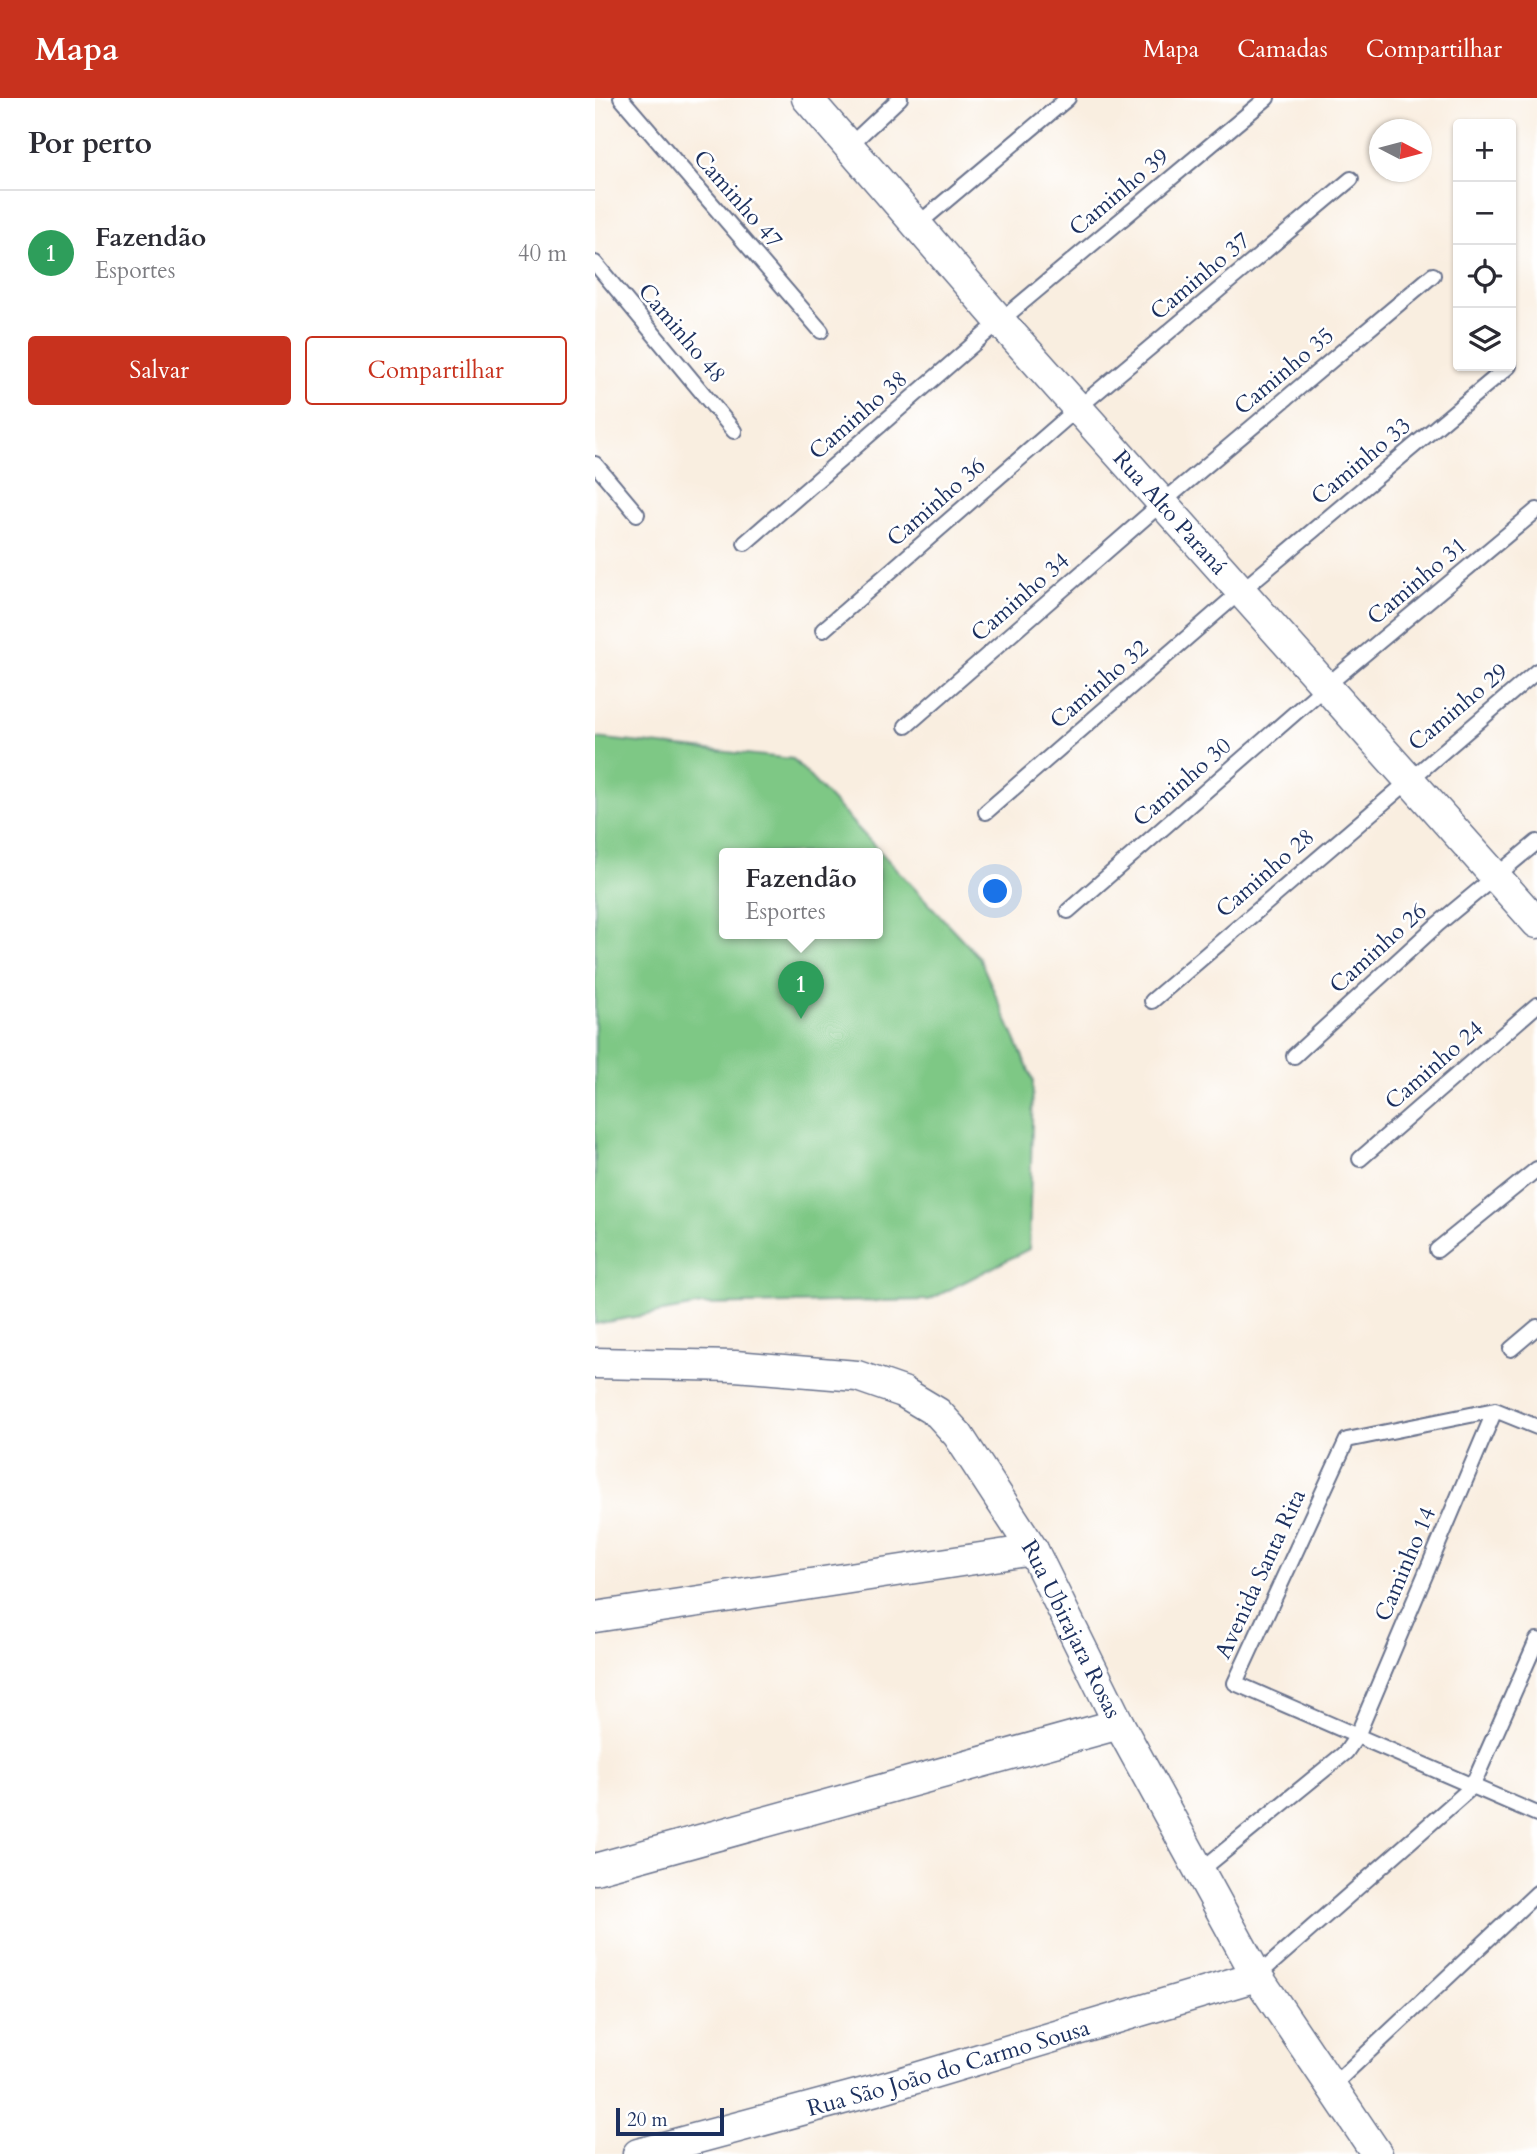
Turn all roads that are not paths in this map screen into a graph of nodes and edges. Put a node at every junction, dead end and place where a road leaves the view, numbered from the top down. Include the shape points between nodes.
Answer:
1 (621, 98) edge
2 (807, 98) edge
3 (900, 98) edge
4 (1068, 98) edge
5 (1267, 98) edge
6 (849, 146) junction
7 (1351, 179) dead end
8 (917, 225) junction
9 (595, 263) edge
10 (1433, 275) dead end
11 (1000, 321) junction
12 (821, 331) dead end
13 (1503, 371) edge
14 (1078, 408) junction
15 (734, 431) dead end
16 (595, 464) edge
17 (1163, 502) junction
18 (1537, 510) edge
19 (637, 514) dead end
20 (745, 543) dead end
21 (1241, 591) junction
22 (823, 630) dead end
23 (1537, 671) edge
24 (1326, 686) junction
25 (906, 726) dead end
26 (1408, 779) junction
27 (986, 813) dead end
28 (1537, 842) edge
29 (1496, 877) junction
30 (1068, 911) dead end
31 (1537, 923) edge
32 (1152, 1001) dead end
33 (1537, 1005) edge
34 (1294, 1056) dead end
35 (1360, 1159) dead end
36 (1537, 1169) edge
37 (1437, 1250) dead end
38 (1537, 1327) edge
39 (1511, 1349) dead end
40 (595, 1363) edge
41 (1496, 1410) junction
42 (1537, 1427) edge
43 (1033, 1550) junction
44 (595, 1617) edge
45 (1537, 1640) edge
46 (1119, 1724) junction
47 (1357, 1736) junction
48 (1472, 1787) junction
49 (1537, 1814) edge
50 (595, 1869) edge
51 (1200, 1871) junction
52 (1537, 1893) edge
53 (1257, 1976) junction
54 (1331, 2087) junction
55 (638, 2154) edge
56 (1377, 2154) edge

1 - 12 lane, Caminho 47
2 - 6 street, Rua Alto Paraná
3 - 6 lane
4 - 8 lane
5 - 11 lane, Caminho 39
6 - 8 street, Rua Alto Paraná
7 - 14 lane, Caminho 37
8 - 11 street, Rua Alto Paraná
9 - 15 lane, Caminho 48
10 - 17 lane, Caminho 35
11 - 14 street, Rua Alto Paraná
11 - 20 lane, Caminho 38
13 - 21 lane, Caminho 33
14 - 17 street, Rua Alto Paraná
14 - 22 lane, Caminho 36
16 - 19 lane
17 - 21 street, Rua Alto Paraná
17 - 25 lane, Caminho 34
18 - 24 lane, Caminho 31
21 - 24 street, Rua Alto Paraná
21 - 27 lane, Caminho 32
23 - 26 lane, Caminho 29
24 - 26 street, Rua Alto Paraná
24 - 30 lane, Caminho 30
26 - 29 street, Rua Alto Paraná
26 - 32 lane, Caminho 28
28 - 29 lane, Caminho 26
29 - 31 street, Rua Alto Paraná
29 - 34 lane, Caminho 26
33 - 35 lane, Caminho 24
36 - 37 lane
38 - 39 lane
40 - 43 street, Rua Ubirajara Rosas via 815,1371 857,1376 903,1392 938,1413 958,1435
41 - 42 lane
41 - 47 lane, Caminho 14
41 - 47 lane, Avenida Santa Rita via 1347,1440 1235,1683
43 - 44 street
43 - 46 street, Rua Ubirajara Rosas
45 - 48 lane
46 - 50 street
46 - 51 street, Rua Ubirajara Rosas
47 - 48 lane, Avenida Santa Rita
47 - 51 lane, Caminho 14 via 1346,1752
48 - 49 lane, Avenida Santa Rita
48 - 53 lane
51 - 53 street, Rua Ubirajara Rosas
52 - 54 lane
53 - 54 street, Rua Ubirajara Rosas
53 - 55 street, Rua São João do Carmo Sousa via 876,2090
54 - 56 street, Rua Ubirajara Rosas

